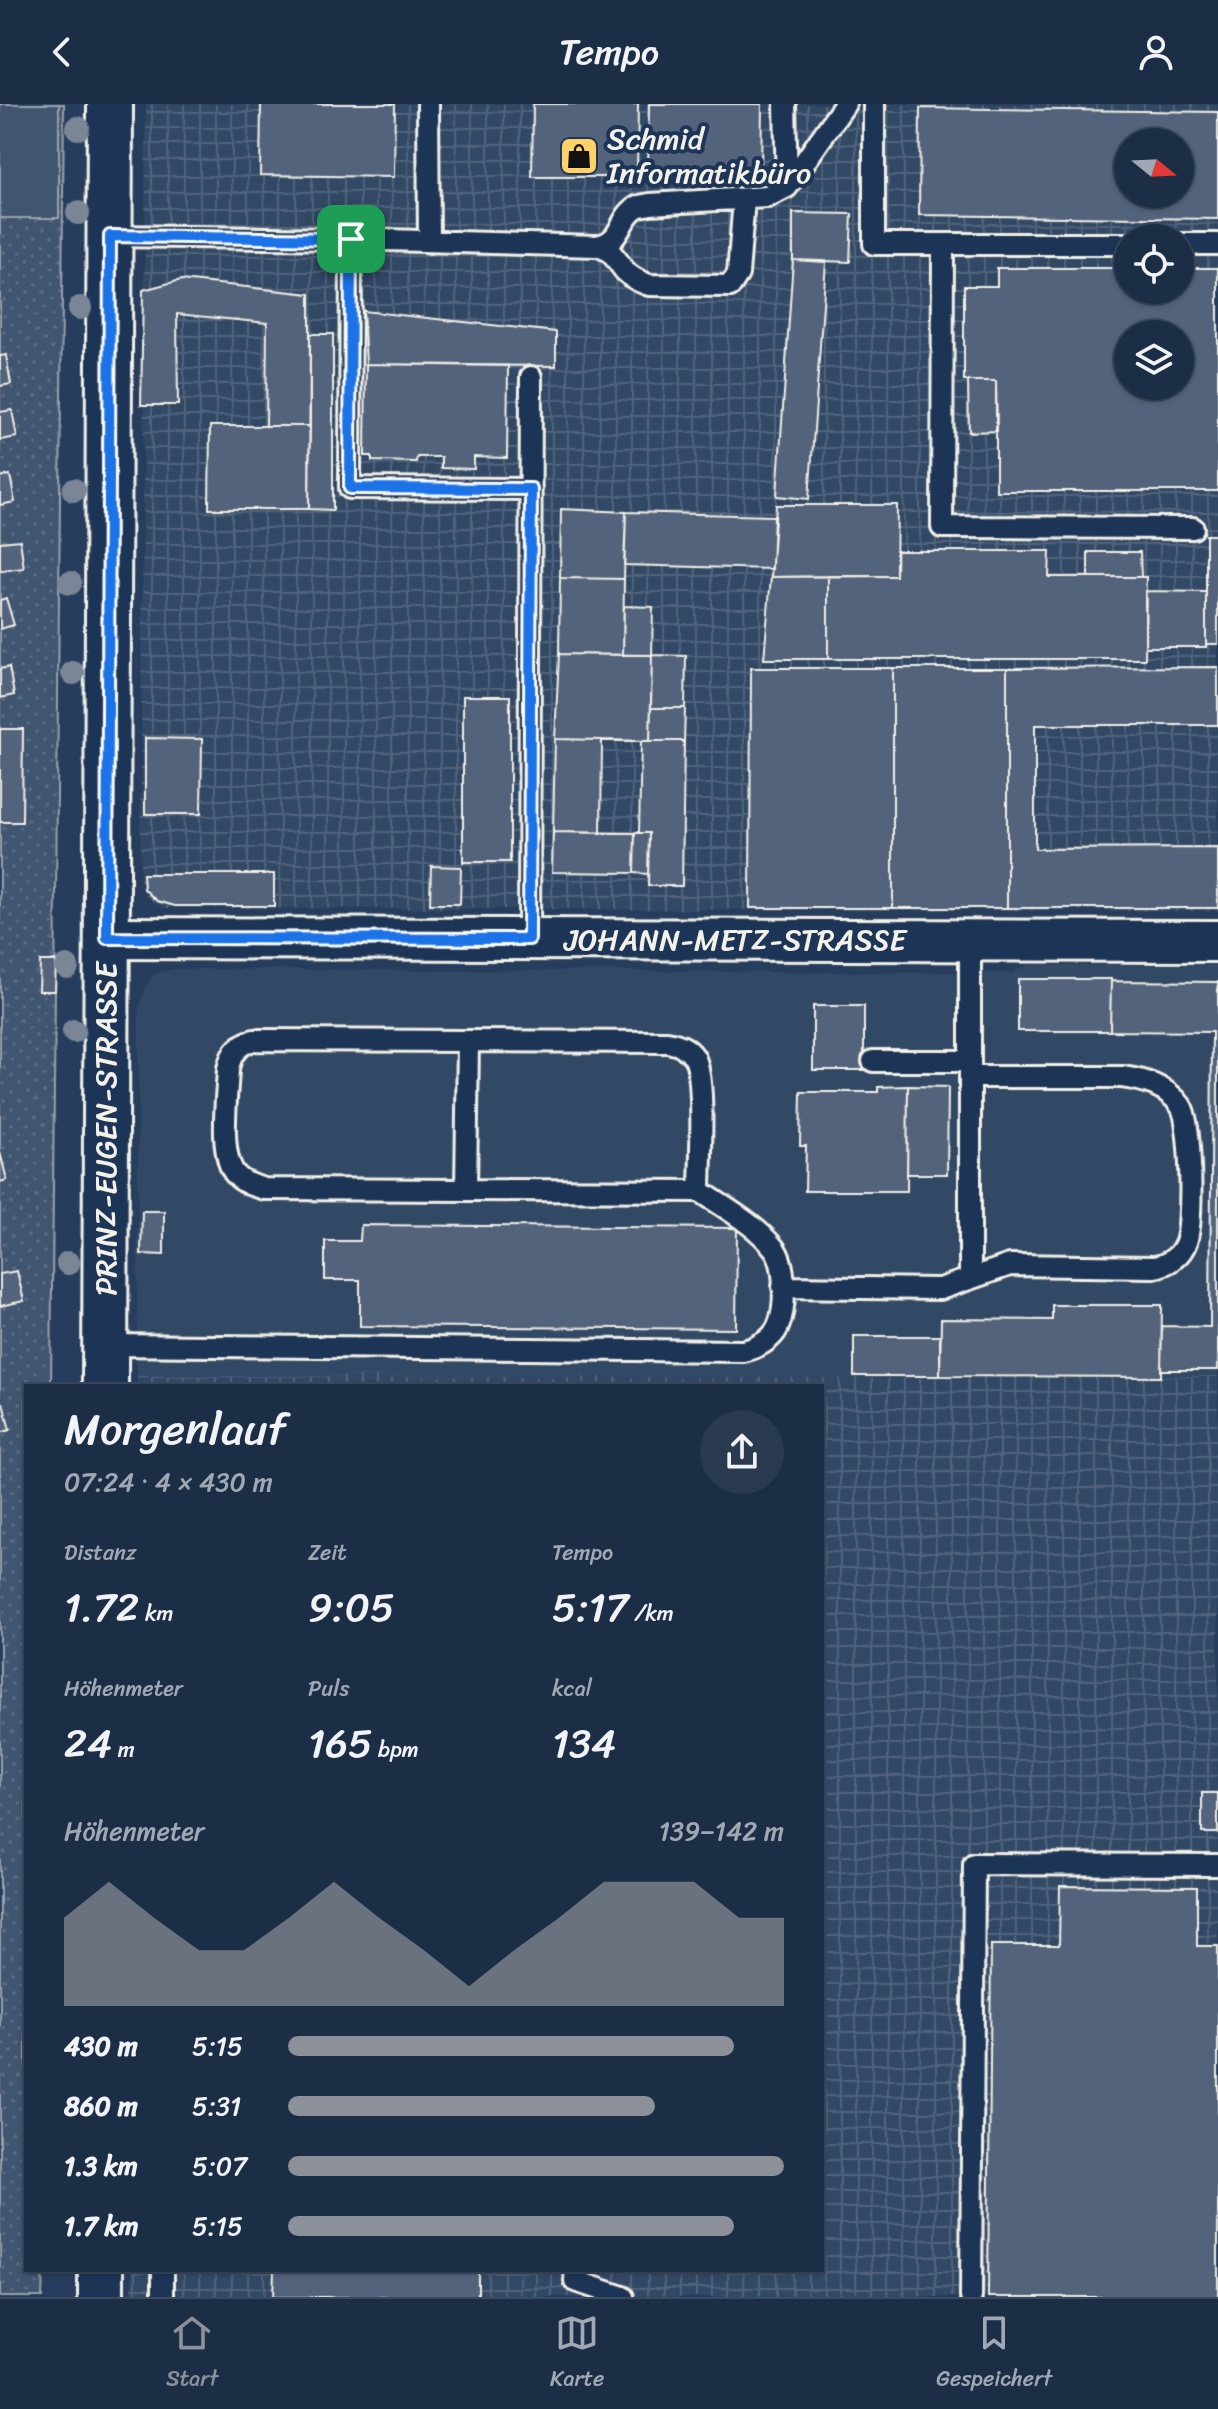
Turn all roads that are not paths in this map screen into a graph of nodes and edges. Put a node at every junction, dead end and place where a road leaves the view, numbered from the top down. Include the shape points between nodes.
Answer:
1 (110, 104) edge
2 (428, 104) edge
3 (785, 104) edge
4 (845, 104) edge
5 (874, 104) edge
6 (787, 187) junction
7 (744, 199) junction
8 (110, 236) junction
9 (351, 239) junction
10 (429, 242) junction
11 (943, 244) junction
12 (1114, 244) edge
13 (1194, 244) edge
14 (1218, 244) edge
15 (597, 246) junction
16 (531, 377) dead end
17 (531, 489) junction
18 (1193, 528) dead end
19 (107, 938) junction
20 (529, 939) junction
21 (970, 940) junction
22 (1218, 941) edge
23 (468, 1041) junction
24 (873, 1061) dead end
25 (970, 1069) junction
26 (466, 1189) junction
27 (700, 1191) junction
28 (970, 1278) junction
29 (783, 1287) junction
30 (105, 1366) edge
31 (1218, 1865) edge
32 (163, 2272) edge
33 (576, 2272) edge
34 (163, 2297) edge
35 (623, 2297) edge
36 (971, 2297) edge

1 - 8 street, PRINZ-EUGEN-STRASSE
2 - 10 lane
3 - 6 lane
4 - 6 lane
5 - 11 lane via 874,244
6 - 7 lane via 767,197
7 - 15 lane via 637,208 615,238
7 - 15 lane via 738,274 730,286 649,285 627,274 606,248
8 - 9 lane
8 - 19 street, PRINZ-EUGEN-STRASSE
9 - 10 lane
9 - 17 lane via 350,488
10 - 15 lane
11 - 12 lane
11 - 18 lane via 942,527
13 - 14 lane
16 - 17 lane
17 - 20 lane
19 - 20 street, JOHANN-METZ-STRASSE
19 - 30 street, PRINZ-EUGEN-STRASSE
20 - 21 street, JOHANN-METZ-STRASSE
21 - 22 street, JOHANN-METZ-STRASSE
21 - 25 lane
23 - 26 lane
23 - 26 lane via 244,1043 228,1069 226,1142 227,1160 236,1175 264,1189
23 - 27 lane via 667,1042 689,1050 700,1072
24 - 25 lane
25 - 28 lane
25 - 28 lane via 1122,1077 1155,1084 1184,1111 1189,1164 1188,1233 1182,1250 1169,1262 1154,1267 1010,1265
26 - 27 lane
27 - 29 lane via 773,1246
28 - 29 lane via 940,1289
29 - 30 lane via 773,1335 743,1351
31 - 36 lane via 974,1864
32 - 34 lane
33 - 35 lane via 575,2281

